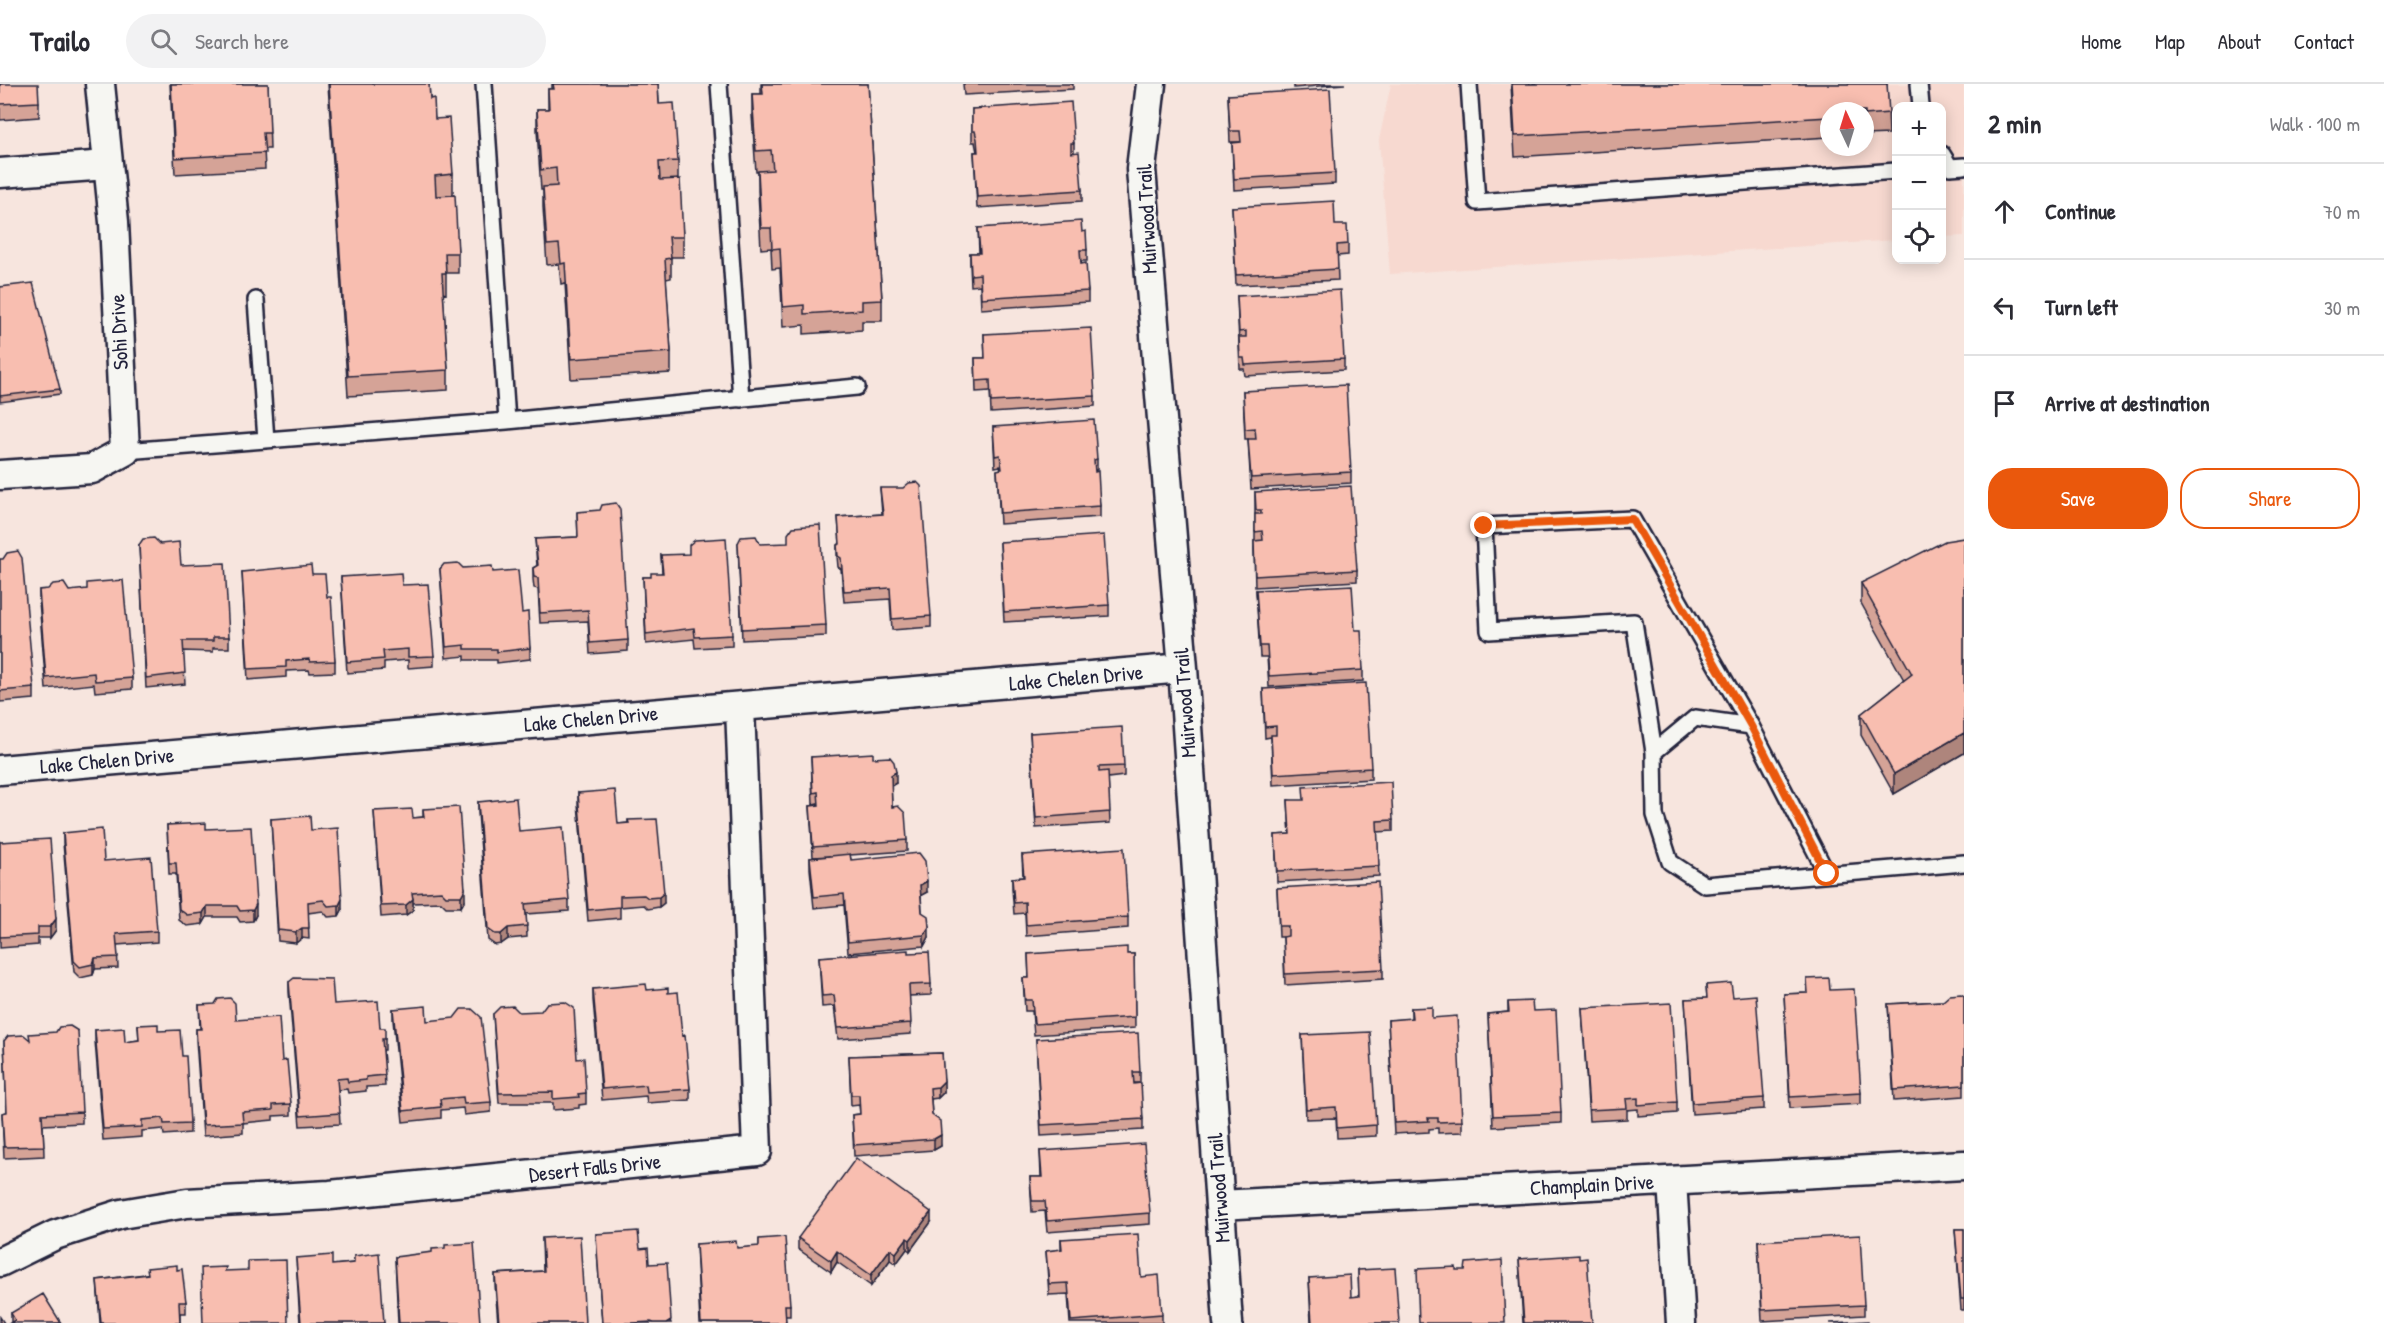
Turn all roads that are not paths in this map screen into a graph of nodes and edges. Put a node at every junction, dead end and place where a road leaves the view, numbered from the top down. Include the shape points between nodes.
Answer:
1 (100, 84) edge
2 (484, 84) edge
3 (719, 84) edge
4 (1151, 84) edge
5 (1469, 84) edge
6 (1919, 84) edge
7 (1921, 102) edge
8 (107, 165) junction
9 (1892, 171) edge
10 (0, 173) edge
11 (256, 300) dead end
12 (857, 387) dead end
13 (741, 399) junction
14 (507, 421) junction
15 (266, 440) junction
16 (125, 451) junction
17 (0, 476) edge
18 (1183, 669) junction
19 (740, 707) junction
20 (1751, 726) junction
21 (1654, 752) junction
22 (0, 770) edge
23 (1964, 863) edge
24 (1827, 874) junction
25 (1964, 1165) edge
26 (1672, 1181) junction
27 (1220, 1205) junction
28 (0, 1262) edge
29 (1228, 1323) edge
30 (1681, 1323) edge

1 - 8 street, Sohi Drive
2 - 14 lane
3 - 13 lane
4 - 18 street, Muirwood Trail via 1141,169
5 - 9 lane via 1477,202
6 - 7 lane
8 - 10 street
8 - 16 street, Sohi Drive via 114,222
11 - 15 lane
12 - 13 lane
13 - 14 lane
14 - 15 lane
15 - 16 lane
16 - 17 street via 92,469
18 - 19 street, Lake Chelen Drive
18 - 27 street, Muirwood Trail
19 - 22 street, Lake Chelen Drive
19 - 28 street, Desert Falls Drive via 757,1151 330,1195 187,1203 121,1214 56,1235
20 - 21 lane via 1695,718
20 - 21 lane via 1632,519 1484,526 1489,631 1634,622
20 - 24 lane
21 - 24 lane via 1655,815 1670,862 1705,885
23 - 24 lane
25 - 26 street, Champlain Drive
26 - 27 street, Champlain Drive
26 - 30 street
27 - 29 street, Muirwood Trail

